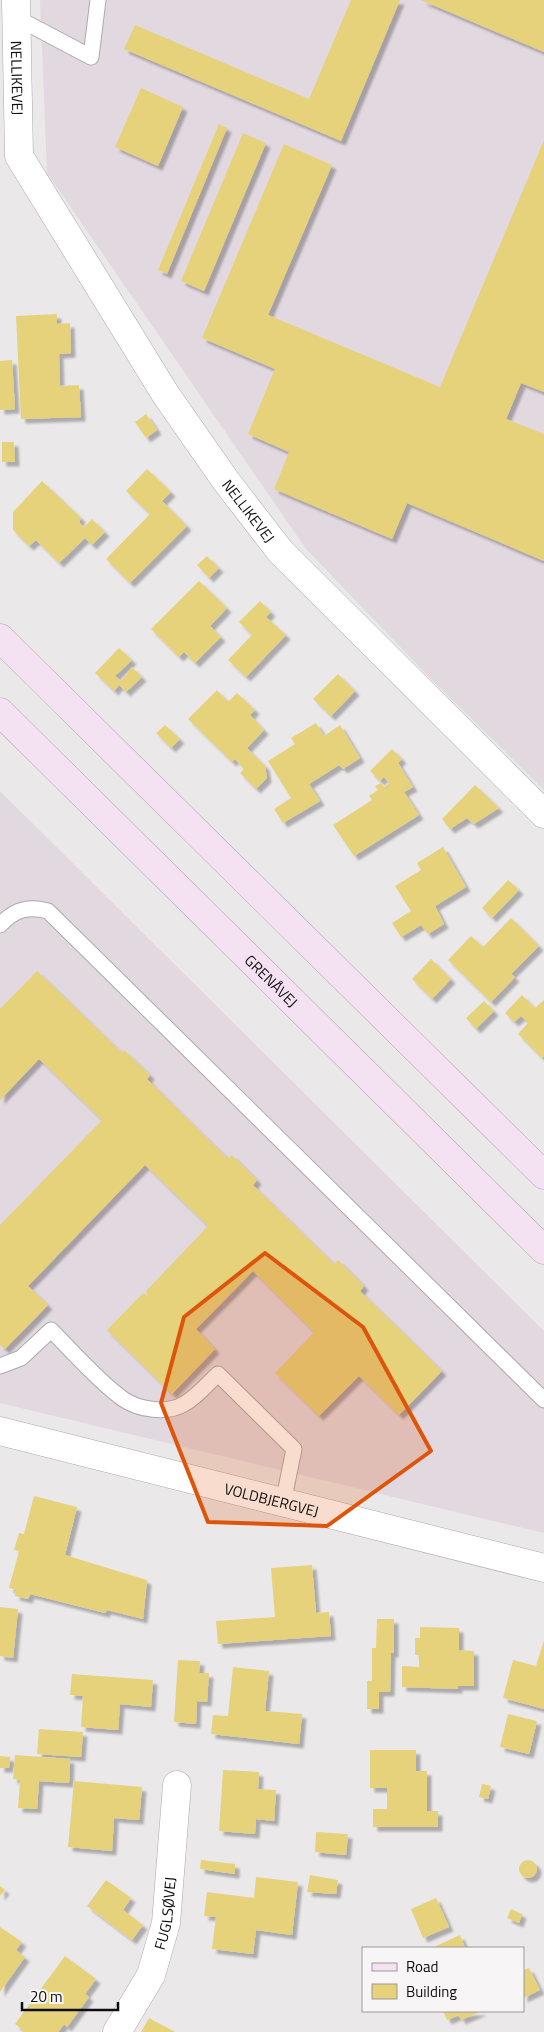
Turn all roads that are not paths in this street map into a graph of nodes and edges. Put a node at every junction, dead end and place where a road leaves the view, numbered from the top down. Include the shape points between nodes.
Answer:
1 (98, 0) edge
2 (11, 8) edge
3 (10, 161) edge
4 (0, 638) edge
5 (0, 712) edge
6 (544, 814) edge
7 (0, 925) edge
8 (544, 1175) edge
9 (544, 1250) edge
10 (0, 1366) edge
11 (544, 1400) edge
12 (0, 1432) edge
13 (283, 1503) junction
14 (544, 1568) edge
15 (177, 1785) dead end
16 (117, 2032) edge

1 - 2 lane via 91,57
2 - 3 street, NELLIKEVEJ
3 - 6 street, NELLIKEVEJ via 166,395 280,551
4 - 8 main road
5 - 9 main road, GRENÅVEJ
7 - 11 lane via 19,911 33,907 48,910
10 - 13 lane via 21,1358 51,1330 123,1399 159,1410 186,1404 218,1374 294,1449
12 - 13 street, VOLDBJERGVEJ
13 - 14 street, VOLDBJERGVEJ
15 - 16 street, FUGLSØVEJ via 166,1923 151,1975

